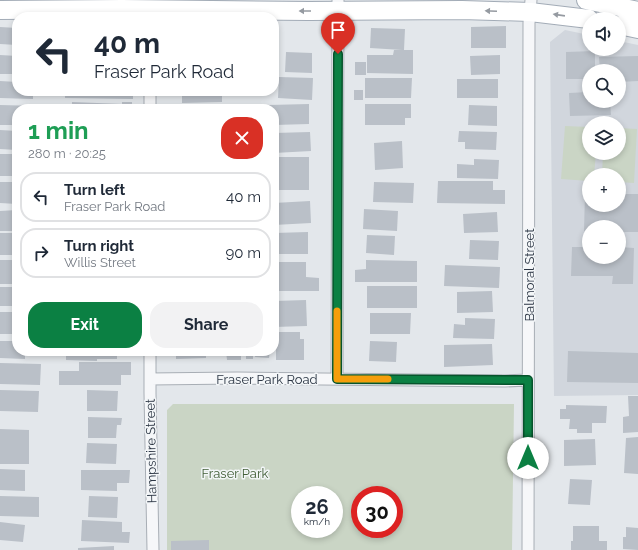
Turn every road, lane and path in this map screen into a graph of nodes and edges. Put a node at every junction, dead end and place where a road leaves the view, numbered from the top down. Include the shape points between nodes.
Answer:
1 (586, 0) edge
2 (338, 5) edge
3 (530, 6) edge
4 (149, 9) edge
5 (0, 10) edge
6 (638, 11) edge
7 (582, 17) edge
8 (626, 26) edge
9 (638, 29) edge
10 (150, 356) edge
11 (150, 379) junction
12 (337, 379) junction
13 (528, 380) junction
14 (153, 550) edge
15 (528, 550) edge

1 - 6 main road
3 -> 2 main road via 462,10
2 -> 4 main road via 309,11
2 - 12 street
7 -> 3 main road
3 - 13 street, Balmoral Street
4 - 5 main road
8 - 9 main road
10 - 11 street, Hampshire Street
11 - 12 street, Fraser Park Road
11 - 14 street, Hampshire Street
12 - 13 street, Fraser Park Road
13 - 15 street, Balmoral Street

